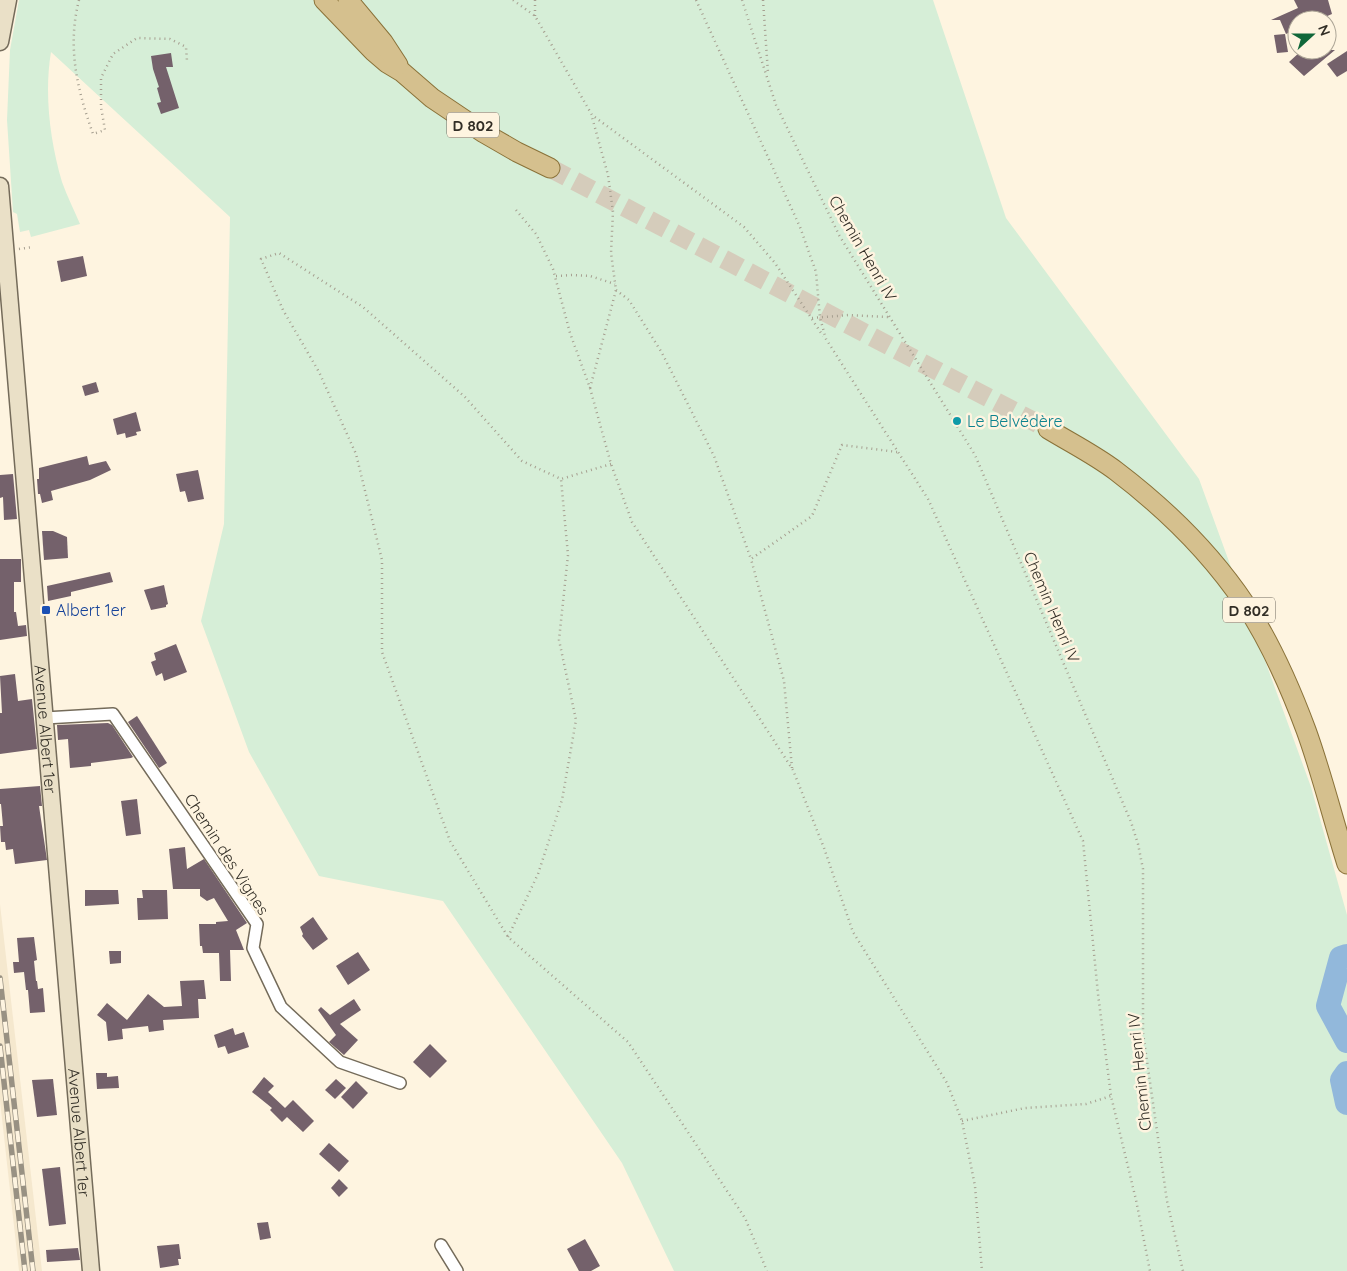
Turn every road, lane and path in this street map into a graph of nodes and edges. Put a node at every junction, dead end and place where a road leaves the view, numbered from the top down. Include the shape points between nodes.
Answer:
1 (8, 0) edge
2 (79, 0) edge
3 (324, 0) edge
4 (348, 0) edge
5 (513, 0) edge
6 (535, 0) edge
7 (696, 0) edge
8 (742, 0) edge
9 (763, 0) edge
10 (535, 16) junction
11 (0, 42) edge
12 (187, 61) dead end
13 (402, 72) junction
14 (768, 77) junction
15 (592, 115) junction
16 (550, 168) tunnel mouth
17 (0, 186) edge
18 (0, 194) edge
19 (516, 210) dead end
20 (33, 247) dead end
21 (18, 249) dead end
22 (553, 269) junction
23 (615, 284) junction
24 (616, 290) junction
25 (889, 317) junction
26 (812, 318) junction
27 (820, 318) junction
28 (826, 339) junction
29 (590, 388) junction
30 (1048, 430) tunnel mouth
31 (897, 452) junction
32 (612, 464) junction
33 (561, 479) junction
34 (751, 558) junction
35 (46, 718) junction
36 (792, 770) junction
37 (1347, 864) edge
38 (508, 937) junction
39 (400, 1083) dead end
40 (1111, 1096) junction
41 (962, 1121) junction
42 (442, 1245) dead end
43 (91, 1271) edge
44 (457, 1271) edge
45 (767, 1271) edge
46 (982, 1271) edge
47 (1150, 1271) edge
48 (1183, 1271) edge

1 - 11 main road
2 - 12 path via 73,21 73,60 93,134 105,130 101,78 114,54 137,38 170,40 186,46
3 - 13 main road, D 802 via 373,51
4 - 13 main road, D 802 via 383,42
5 - 10 path
6 - 10 path
7 - 27 path via 800,228 816,272
8 - 14 path, Chemin Henri IV
9 - 14 path
10 - 15 path
13 - 16 main road, D 802 via 432,98 484,133
14 - 25 path, Chemin Henri IV via 776,106 839,235
15 - 23 path via 608,175 613,212
15 - 26 path via 744,227 775,263
17 - 18 main road, Avenue Albert 1er
18 - 35 main road, Avenue Albert 1er
19 - 22 path via 536,234
20 - 21 path
22 - 23 path via 556,276 590,276
22 - 29 path via 570,333
23 - 24 path
24 - 29 path
24 - 34 path via 629,300 662,353 714,456
25 - 27 path via 849,315
25 - 48 path, Chemin Henri IV via 975,455 1138,844 1143,869 1143,1033 1167,1201
26 - 27 path
26 - 28 path
27 - 28 path
28 - 31 path
29 - 32 path
30 - 37 main road, D 802 via 1114,470 1152,499 1203,550 1246,605 1268,644 1306,732
31 - 34 path via 842,445 812,516
31 - 40 path via 928,499 1083,841
32 - 33 path
32 - 36 path via 632,522
33 - 38 path via 568,555 558,640 576,720 562,800 538,874
33 - 38 path via 522,461 465,397 363,307 279,253 261,260 283,310 319,372 356,454 382,560 382,652 450,841
34 - 36 path via 784,681
35 - 39 street, Chemin des Vignes via 113,714 257,924 253,948 281,1007 340,1062
35 - 43 main road, Avenue Albert 1er
36 - 41 path via 853,932 947,1083
38 - 45 path via 628,1042 745,1218
40 - 41 path via 1086,1104 1025,1108
40 - 47 path
41 - 46 path via 975,1186
42 - 44 street

